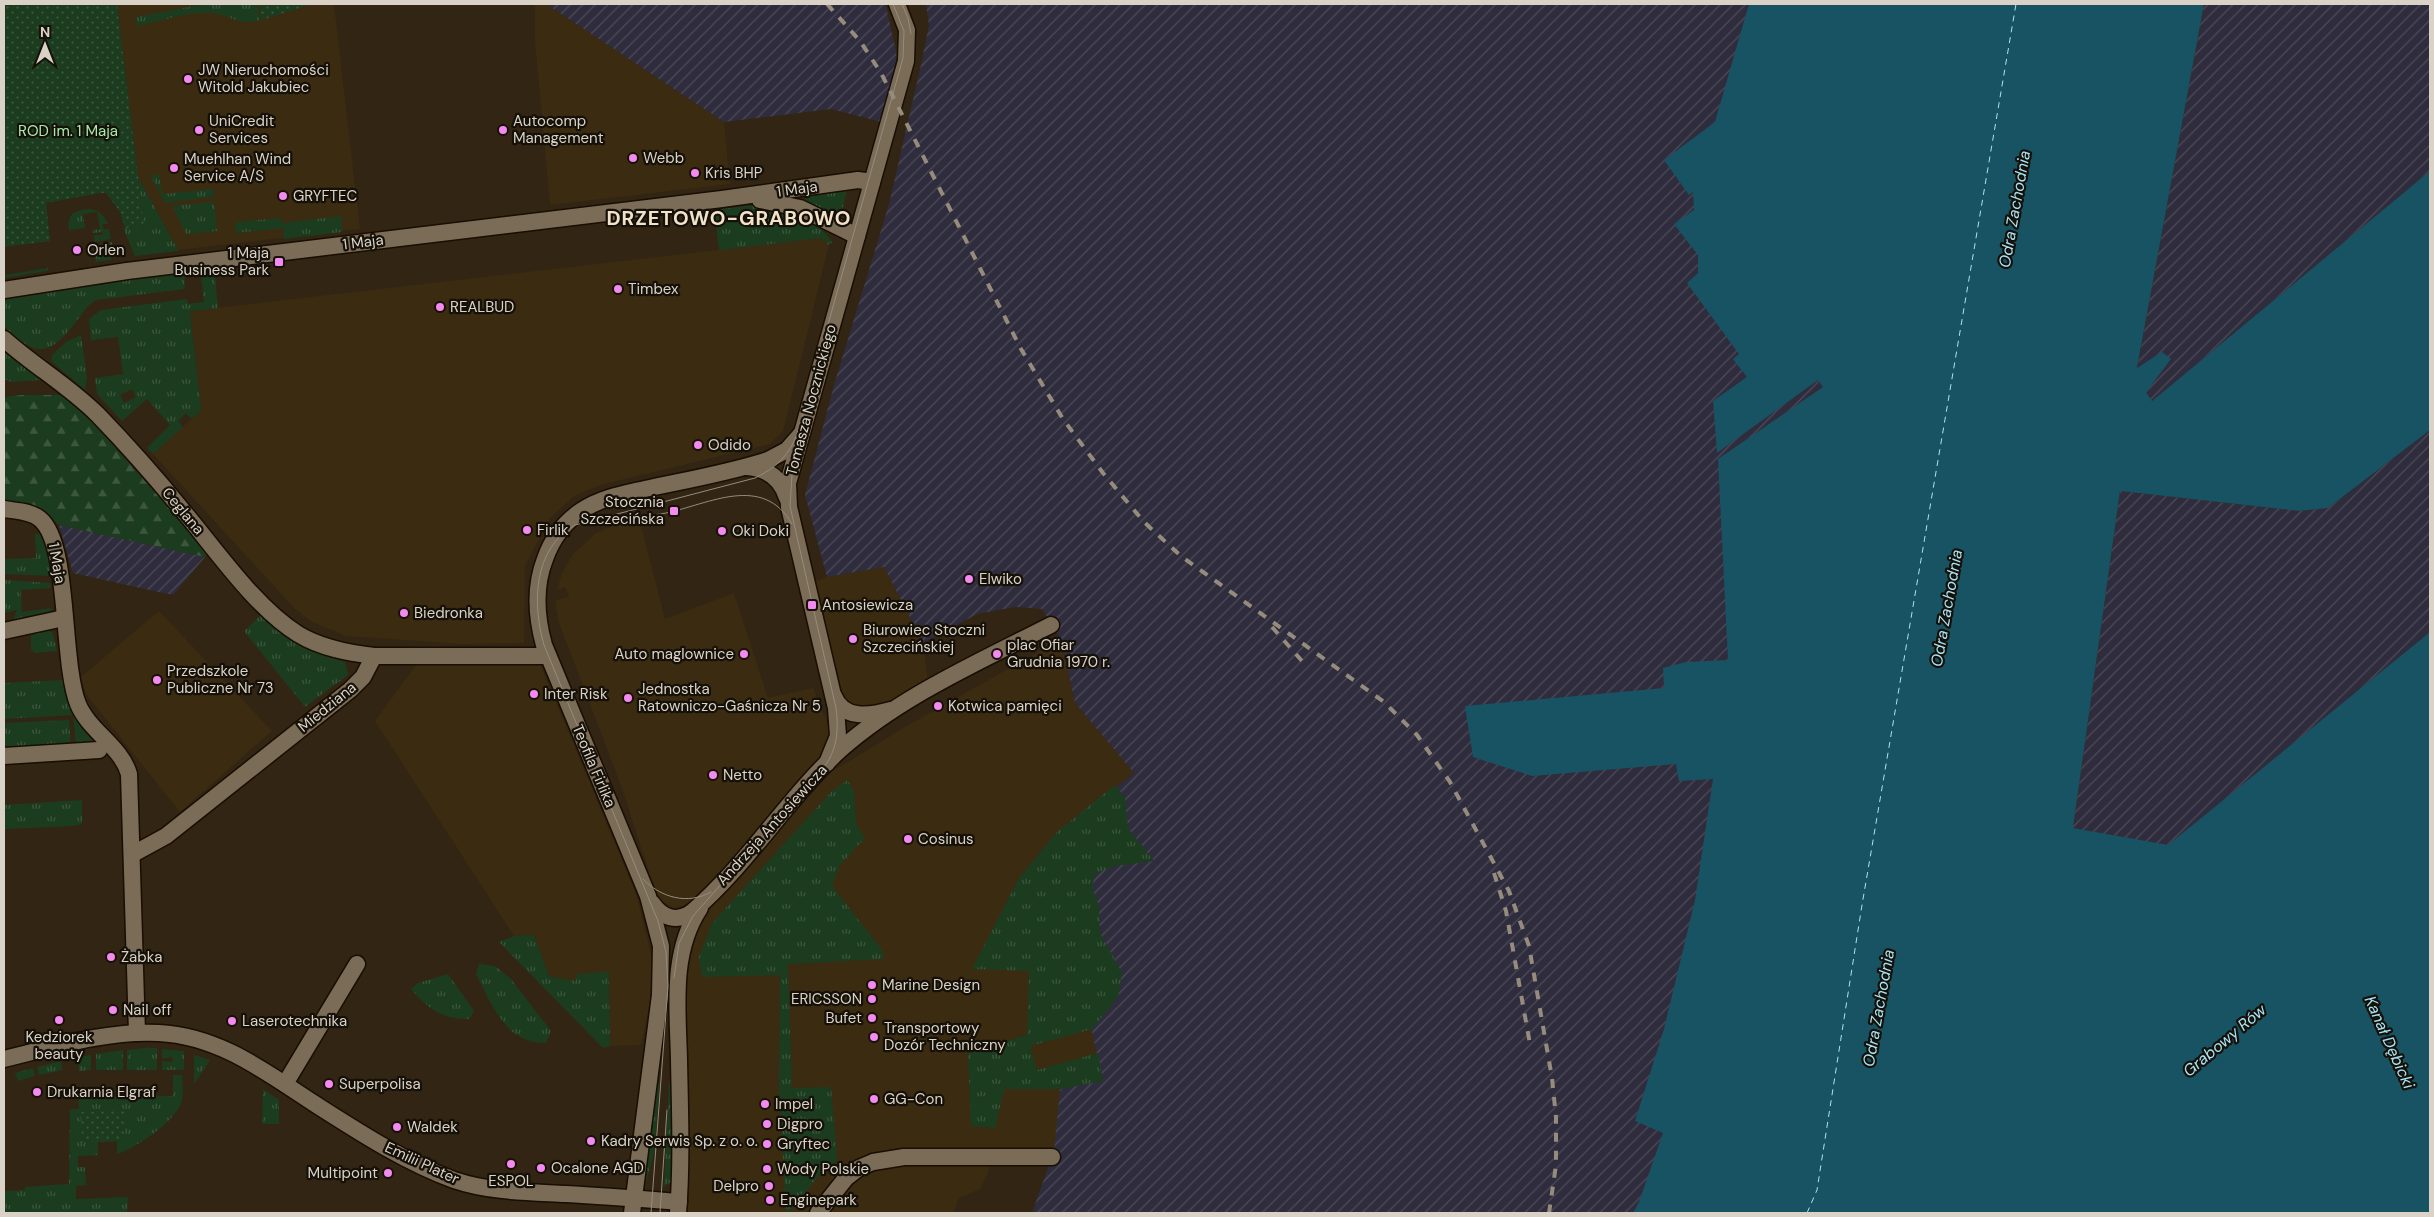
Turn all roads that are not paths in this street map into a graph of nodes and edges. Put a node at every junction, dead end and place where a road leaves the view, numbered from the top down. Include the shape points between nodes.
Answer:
1 (897, 4) edge
2 (872, 182) junction
3 (722, 199) junction
4 (857, 236) junction
5 (4, 290) edge
6 (4, 339) edge
7 (801, 434) junction
8 (742, 467) junction
9 (789, 507) junction
10 (4, 508) edge
11 (64, 618) junction
12 (1051, 625) dead end
13 (4, 631) edge
14 (374, 656) junction
15 (548, 656) junction
16 (833, 694) junction
17 (898, 708) junction
18 (99, 750) dead end
19 (4, 756) edge
20 (827, 763) junction
21 (133, 854) junction
22 (648, 896) junction
23 (706, 898) junction
24 (357, 964) dead end
25 (137, 1033) junction
26 (4, 1059) edge
27 (285, 1084) junction
28 (1052, 1157) dead end
29 (633, 1206) edge
30 (678, 1208) edge
31 (818, 1213) edge

1 - 2 street, Tomasza Nocznickiego via 906,22 906,61
2 - 3 street, 1 Maja via 858,180
2 - 4 street, Tomasza Nocznickiego
3 - 4 street, 1 Maja via 791,205
3 - 5 street, 1 Maja via 135,270
4 - 7 street, Tomasza Nocznickiego
6 - 14 street, Ceglana via 97,414 278,618 297,634 316,643
7 - 8 street, Teofila Firlika via 780,454
7 - 9 street, Tomasza Nocznickiego via 789,476
8 - 9 street, Teofila Firlika via 765,470 776,478 783,487
8 - 15 street, Teofila Firlika via 602,500 564,524 546,555 538,590 539,624
9 - 16 street, Tomasza Nocznickiego
10 - 11 street, 1 Maja via 39,518 52,535
11 - 13 street
11 - 21 street via 69,670 79,706 128,769
12 - 17 street, Andrzeja Antosiewicza
14 - 15 street
14 - 21 street, Miedziana via 363,676 350,690 166,836
15 - 22 street, Teofila Firlika
16 - 17 street, Andrzeja Antosiewicza via 839,705 855,714 867,715
16 - 20 street, Tomasza Nocznickiego via 838,734
17 - 20 street, Andrzeja Antosiewicza
18 - 19 street
20 - 23 street, Andrzeja Antosiewicza
21 - 25 street
22 - 23 street, Andrzeja Antosiewicza via 657,910 673,918 689,914
22 - 29 street, Teofila Firlika via 659,933 662,970
23 - 30 street via 685,936 679,970
24 - 27 street
25 - 26 street, Emilii Plater via 108,1036
25 - 27 street, Emilii Plater via 177,1035 212,1044
27 - 29 street, Emilii Plater via 389,1148 454,1180
28 - 31 street via 904,1157 873,1162 846,1178
29 - 30 street

